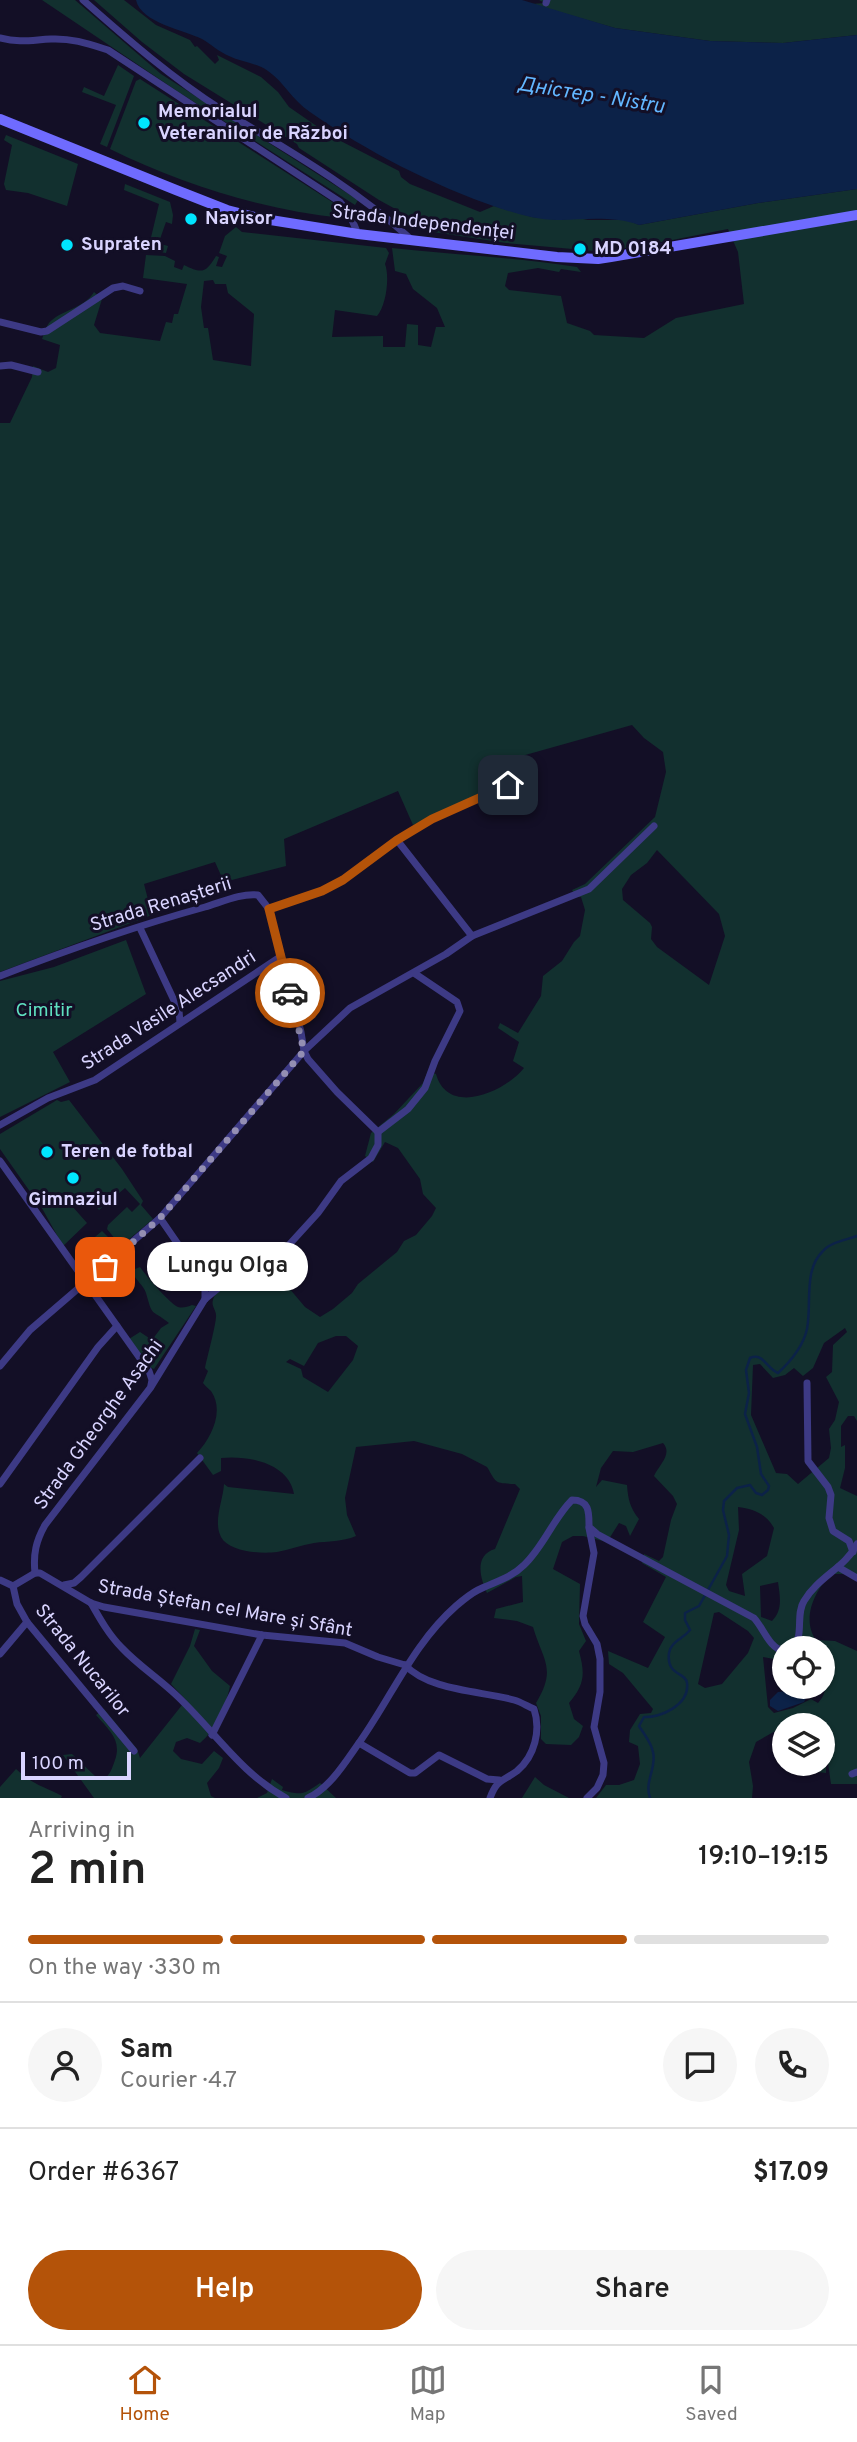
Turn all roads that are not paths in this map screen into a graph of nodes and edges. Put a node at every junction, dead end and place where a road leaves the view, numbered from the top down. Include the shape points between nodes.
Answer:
1 (83, 0) edge
2 (0, 38) edge
3 (0, 119) edge
4 (857, 215) edge
5 (358, 234) junction
6 (412, 240) junction
7 (140, 291) dead end
8 (0, 322) edge
9 (0, 366) edge
10 (38, 372) dead end
11 (508, 785) dead end
12 (654, 826) dead end
13 (397, 840) junction
14 (269, 909) junction
15 (140, 928) junction
16 (472, 936) junction
17 (280, 957) junction
18 (414, 973) junction
19 (0, 976) edge
20 (180, 1022) junction
21 (301, 1032) junction
22 (316, 1039) junction
23 (304, 1051) junction
24 (0, 1125) edge
25 (378, 1132) junction
26 (0, 1161) edge
27 (160, 1218) junction
28 (86, 1283) junction
29 (205, 1299) junction
30 (117, 1326) junction
31 (0, 1366) edge
32 (807, 1383) dead end
33 (151, 1387) junction
34 (200, 1458) dead end
35 (0, 1484) edge
36 (589, 1527) junction
37 (855, 1548) edge
38 (838, 1567) junction
39 (35, 1573) junction
40 (857, 1578) edge
41 (0, 1580) edge
42 (63, 1585) junction
43 (13, 1586) junction
44 (91, 1603) junction
45 (27, 1622) junction
46 (262, 1635) junction
47 (798, 1636) edge
48 (772, 1644) edge
49 (0, 1654) edge
50 (405, 1665) junction
51 (212, 1735) junction
52 (359, 1743) junction
53 (134, 1751) dead end
54 (499, 1780) junction
55 (320, 1792) junction
56 (286, 1798) edge
57 (308, 1798) edge
58 (328, 1798) edge
59 (490, 1798) edge
60 (587, 1798) edge

1 - 6 street via 172,75 316,167
2 - 5 street via 19,43 76,40 108,50 340,202
3 - 5 main road, Strada Independenței via 227,210
4 - 6 main road, Strada Independenței via 598,259
5 - 6 main road, Strada Independenței
7 - 8 street via 113,288 47,331
9 - 10 street
11 - 13 street
12 - 16 street via 589,889
13 - 14 street via 343,880
13 - 16 street
14 - 15 street, Strada Renașterii via 258,895 251,894
14 - 17 street
15 - 19 street, Strada Renașterii
15 - 20 street
16 - 18 street
17 - 20 street, Strada Vasile Alecsandri
17 - 21 street
18 - 22 street via 350,1008
18 - 25 street via 457,1002 459,1014 425,1088 408,1109
20 - 24 street, Strada Vasile Alecsandri via 95,1080 48,1098
21 - 22 street
21 - 23 street
22 - 23 street
23 - 25 street
23 - 27 street
25 - 29 street, Strada Gheorghe Asachi via 379,1145 371,1158 341,1181 287,1247 239,1271
26 - 28 street
27 - 28 street
27 - 29 street via 202,1279
28 - 30 street
28 - 31 street via 30,1330
29 - 33 street, Strada Gheorghe Asachi
30 - 33 street via 149,1371
30 - 35 street
32 - 37 street via 808,1461 828,1486 833,1531
33 - 39 street, Strada Gheorghe Asachi via 46,1525 35,1548
34 - 42 street via 81,1577
36 - 48 street via 754,1618
36 - 50 street via 586,1504 572,1500 526,1564 457,1605 434,1626
36 - 60 street via 594,1553 583,1616 600,1658 594,1727 604,1763 597,1788
37 - 38 street
38 - 40 street
38 - 47 street via 803,1601
39 - 42 street, Strada Ștefan cel Mare și Sfânt
39 - 43 street
41 - 43 street
42 - 44 street, Strada Ștefan cel Mare și Sfânt
43 - 45 street, Strada Nucarilor
44 - 46 street, Strada Ștefan cel Mare și Sfânt
44 - 51 street via 121,1648 177,1695
45 - 49 street
45 - 53 street, Strada Nucarilor
46 - 50 street, Strada Ștefan cel Mare și Sfânt via 345,1643
46 - 51 street
50 - 52 street via 401,1679
50 - 54 street, Strada Ștefan cel Mare și Sfânt via 454,1689 515,1700 534,1709 535,1745 519,1769
51 - 56 street via 252,1774
52 - 54 street via 410,1773 439,1755 487,1779
52 - 55 street
54 - 59 street
55 - 57 street
55 - 58 street

